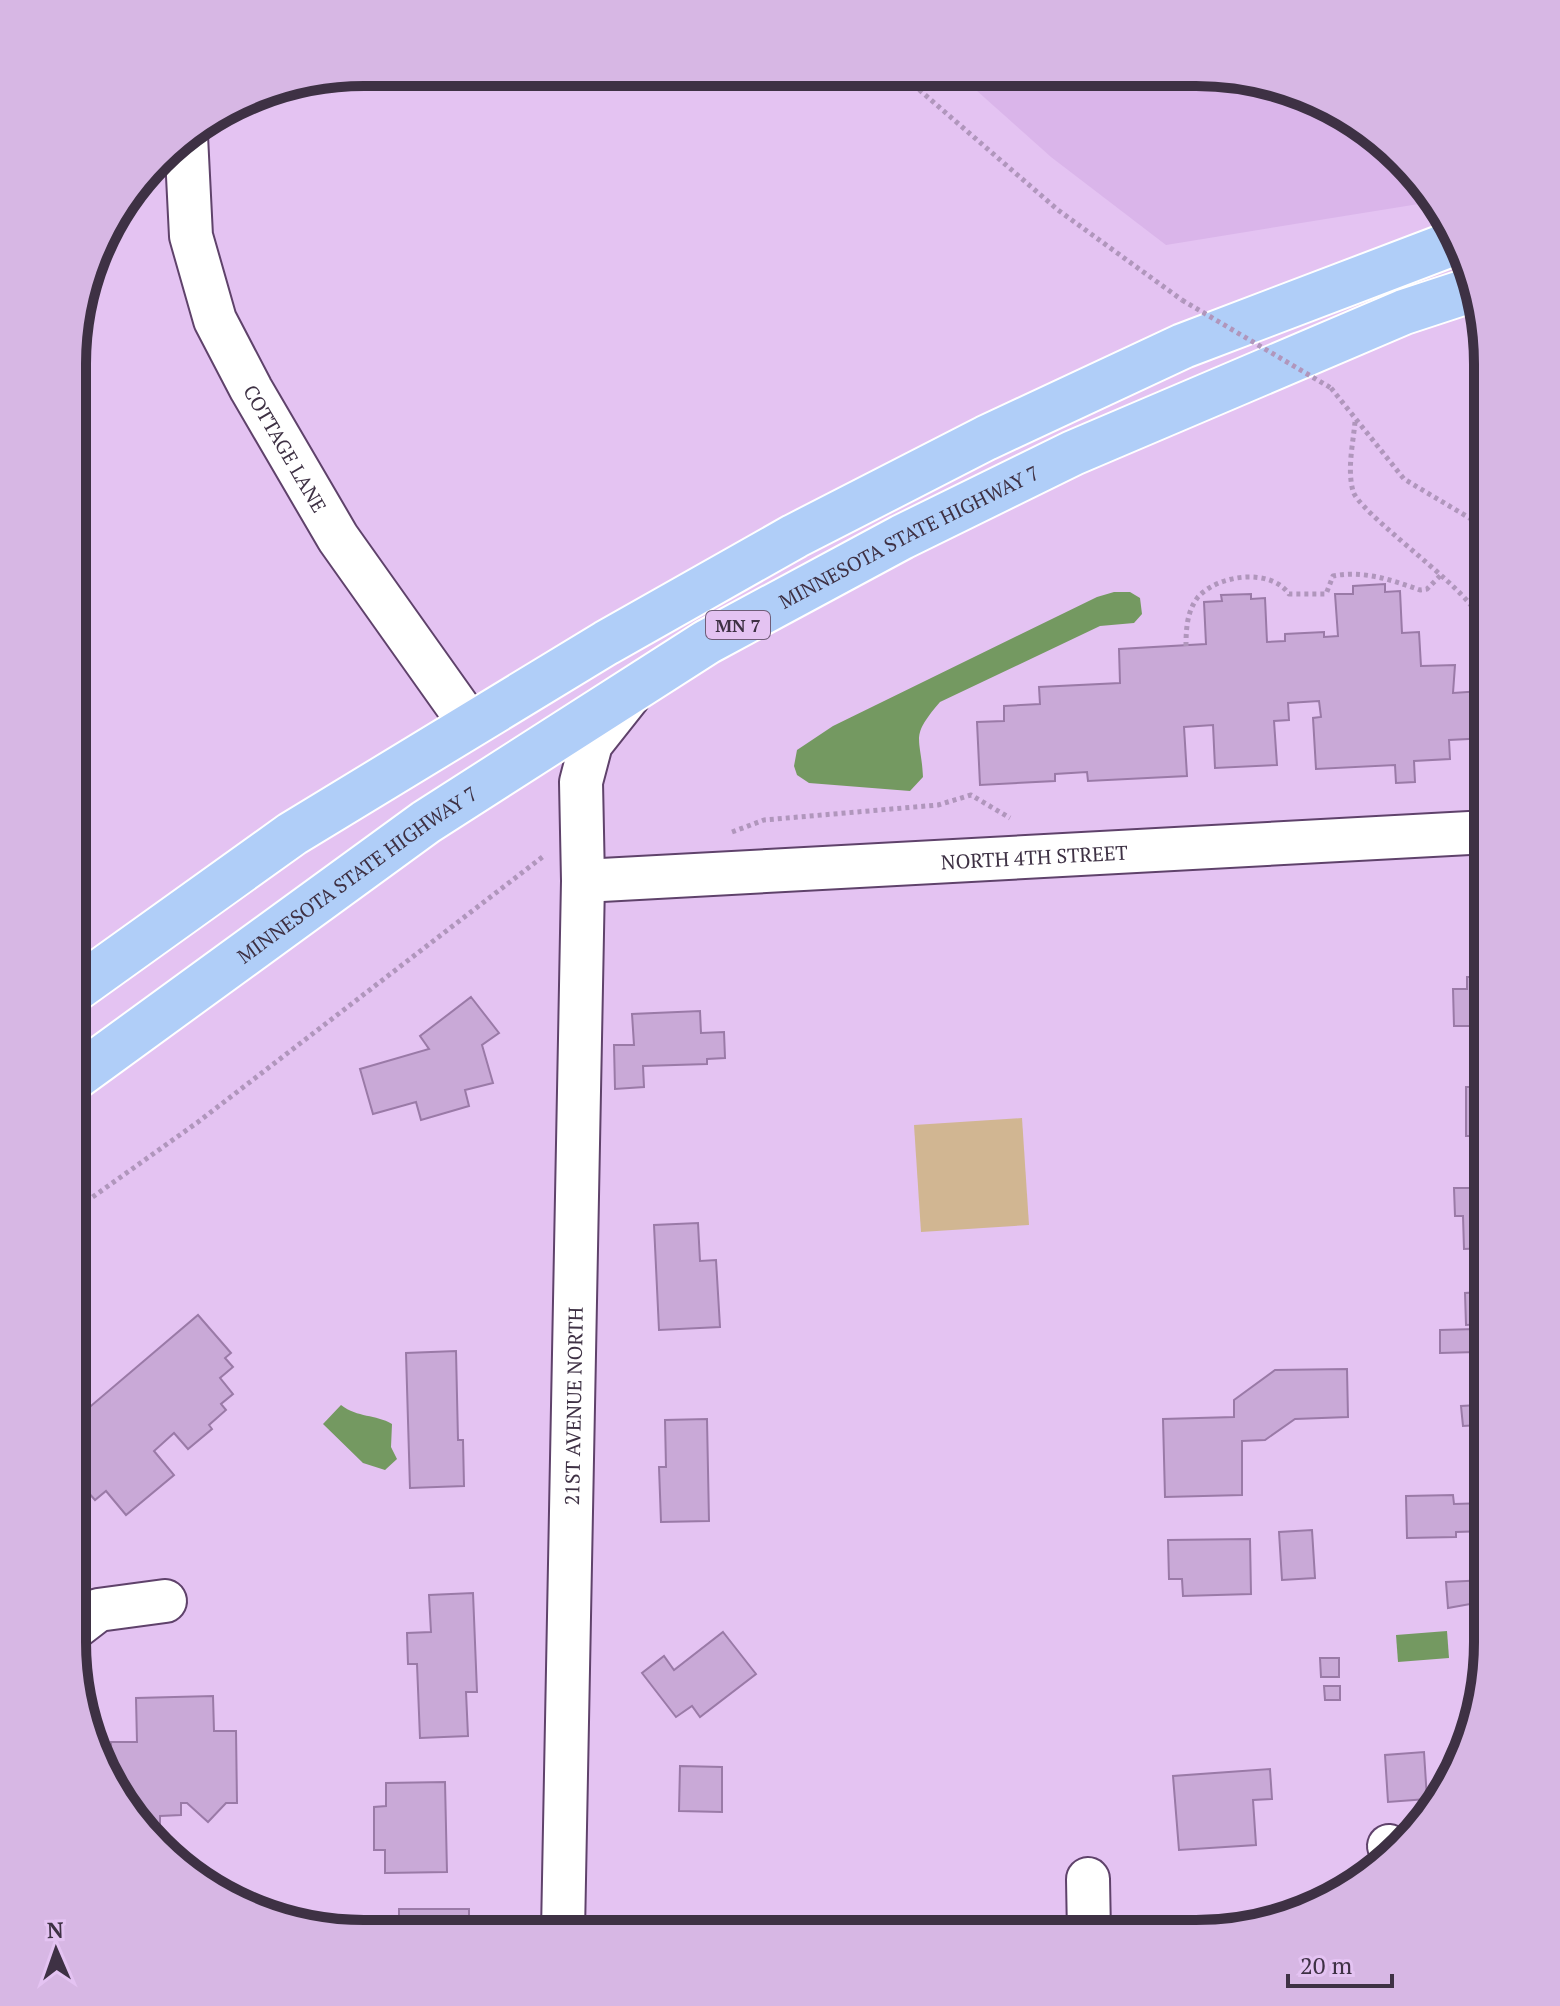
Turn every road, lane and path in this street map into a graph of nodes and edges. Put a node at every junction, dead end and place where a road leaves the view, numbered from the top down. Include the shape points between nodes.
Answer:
1 (915, 86) edge
2 (187, 151) edge
3 (1447, 245) edge
4 (1465, 292) edge
5 (1355, 422) junction
6 (1474, 521) edge
7 (1442, 574) junction
8 (1474, 609) edge
9 (1186, 646) dead end
10 (637, 686) junction
11 (470, 724) junction
12 (1016, 821) dead end
13 (582, 827) junction
14 (1474, 833) edge
15 (725, 836) dead end
16 (583, 881) junction
17 (86, 982) edge
18 (86, 1070) edge
19 (86, 1202) edge
20 (165, 1601) dead end
21 (86, 1619) edge
22 (1088, 1879) dead end
23 (563, 1919) edge
24 (1089, 1919) edge

1 - 5 path, bridge via 1058,210 1182,300 1331,388
2 - 11 street, COTTAGE LANE via 191,236 215,320 338,538
3 - 11 highway, MN 7 via 1183,346 986,438 704,586
4 - 10 highway, MINNESOTA STATE HIGHWAY 7 / MN 7 via 1404,312 1073,453 821,580
5 - 6 path via 1404,479
5 - 7 path via 1353,495
7 - 8 path
7 - 9 path via 1420,590 1347,573 1333,576 1326,594 1289,594 1282,583 1267,578 1222,581 1198,598 1190,612
10 - 13 street, 21ST AVENUE NORTH via 591,744 581,782
10 - 18 highway, MINNESOTA STATE HIGHWAY 7 / MN 7 via 426,822
11 - 17 highway, MN 7 via 292,834
12 - 15 path via 971,795 938,805 764,820
13 - 16 street, 21ST AVENUE NORTH
13 - 19 path
14 - 16 street, NORTH 4TH STREET
16 - 23 street, 21ST AVENUE NORTH
20 - 21 street via 98,1610
22 - 24 street

